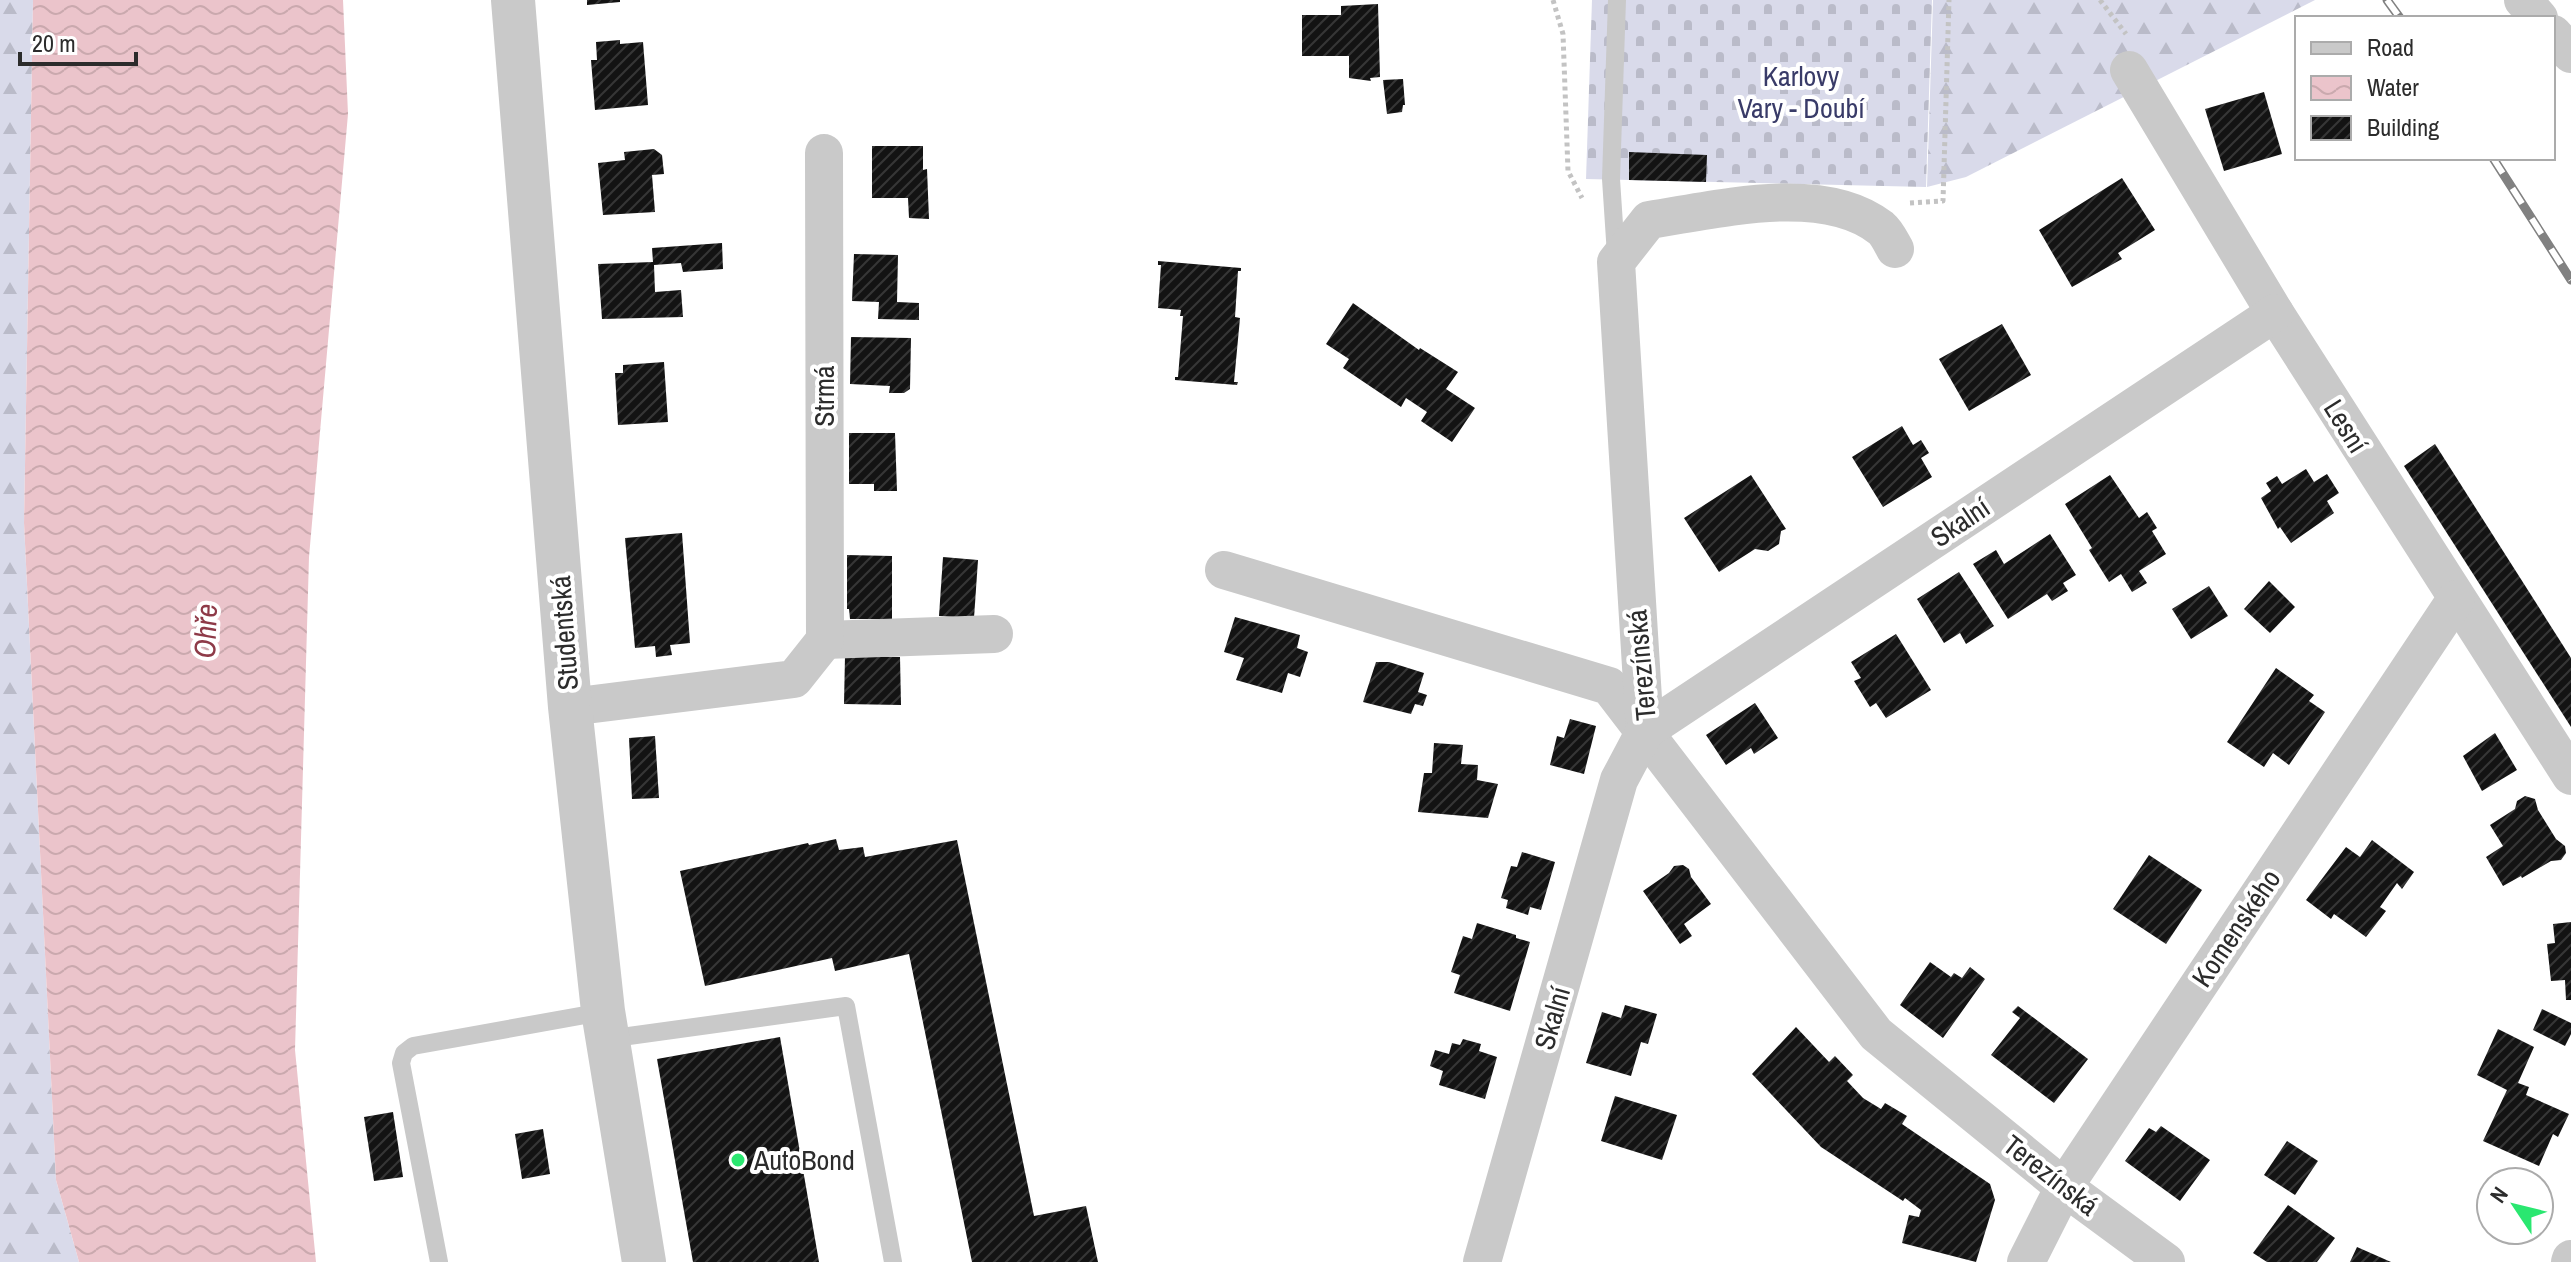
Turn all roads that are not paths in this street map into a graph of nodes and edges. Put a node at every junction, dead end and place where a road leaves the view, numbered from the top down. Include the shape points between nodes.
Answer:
1 (513, 0) edge
2 (1617, 0) edge
3 (2523, 0) edge
4 (2537, 16) edge
5 (2555, 36) edge
6 (2571, 54) edge
7 (2129, 70) dead end
8 (824, 153) dead end
9 (1895, 249) dead end
10 (1616, 262) junction
11 (2275, 313) junction
12 (1224, 570) dead end
13 (2456, 599) junction
14 (994, 634) dead end
15 (825, 640) junction
16 (570, 707) junction
17 (1645, 731) junction
18 (2571, 776) edge
19 (605, 1025) junction
20 (2064, 1187) junction
21 (439, 1262) edge
22 (644, 1262) edge
23 (893, 1262) edge
24 (1482, 1262) edge
25 (2026, 1262) edge
26 (2166, 1262) edge

1 - 16 street, Studentská
2 - 10 lane via 1611,179
3 - 4 street
5 - 6 street
7 - 11 street, Lesní
8 - 15 street, Strmá
9 - 10 street via 1884,230 1861,216 1817,203 1755,205 1649,220
10 - 17 street, Terezínská
11 - 13 street, Lesní
11 - 17 street, Skalní
12 - 17 street via 1609,686
13 - 18 street, Lesní
13 - 20 street, Komenského
14 - 15 street
15 - 16 street via 794,679
16 - 19 street, Studentská
17 - 20 street, Terezínská via 1876,1034
17 - 24 street, Skalní via 1619,780
19 - 21 lane via 413,1046 404,1053 401,1063
19 - 22 street, Studentská
19 - 23 lane via 846,1006
20 - 25 street, Komenského
20 - 26 street, Terezínská

